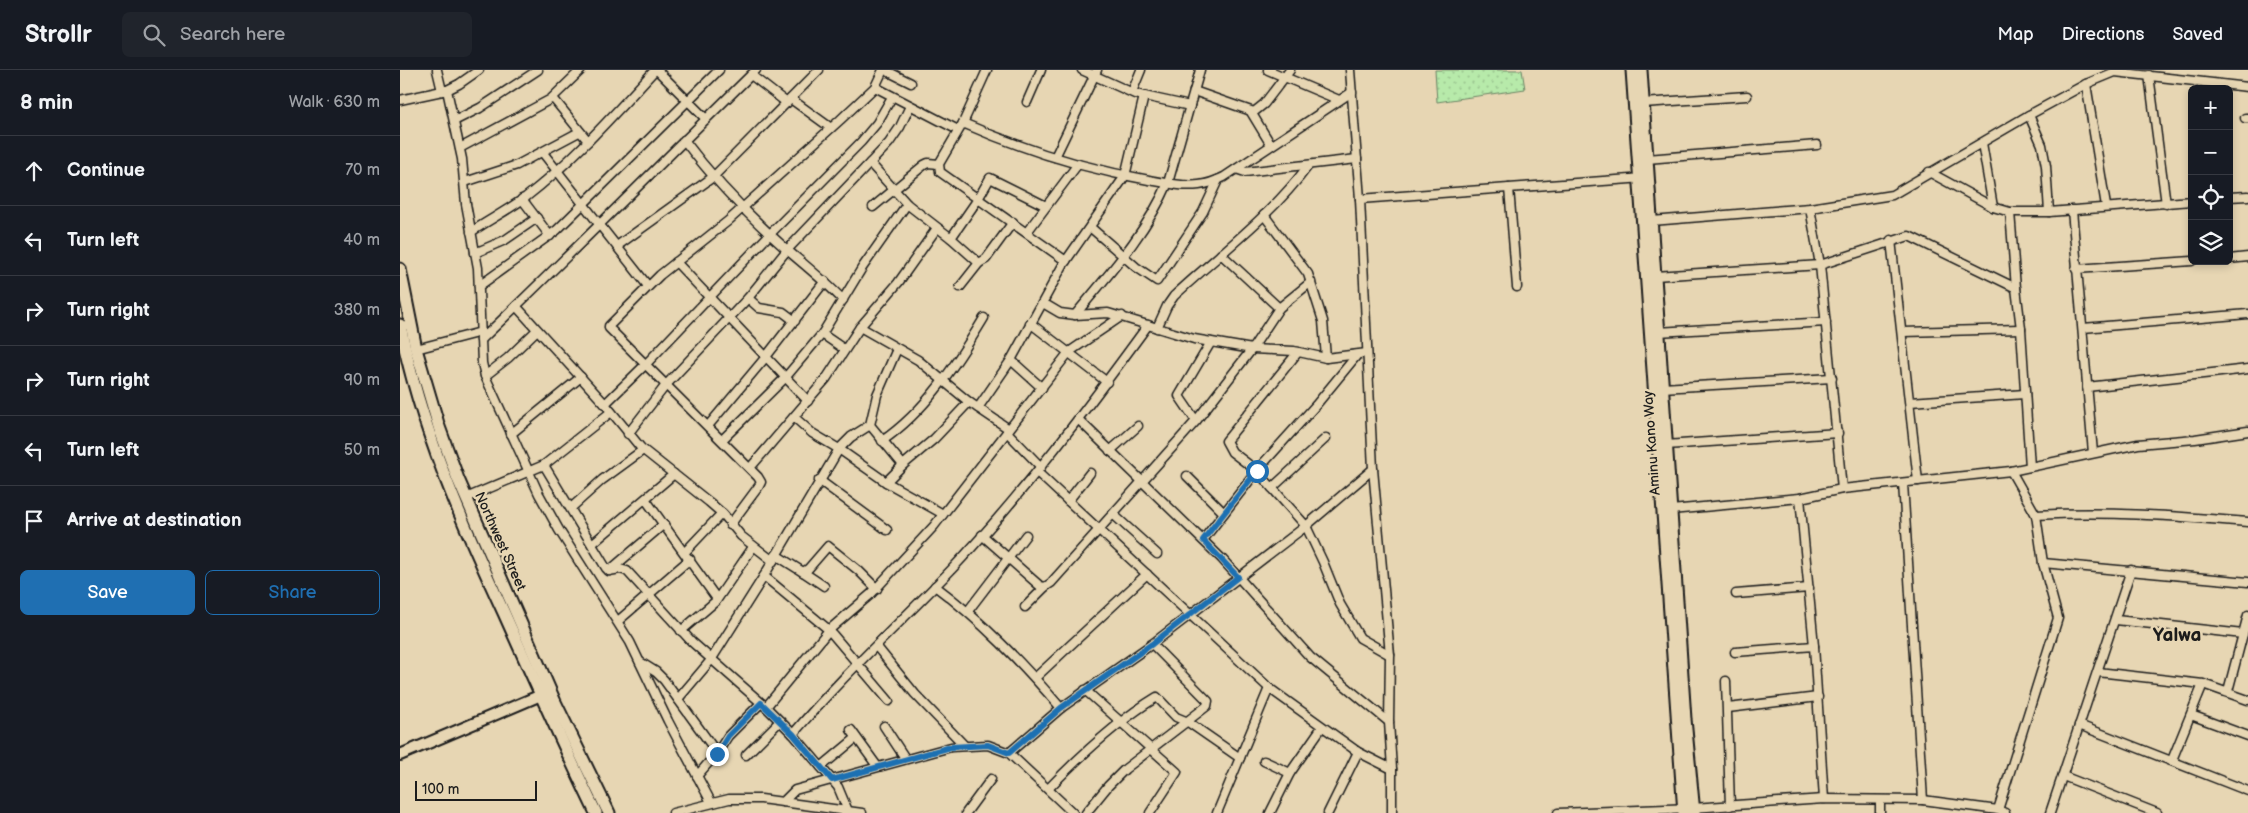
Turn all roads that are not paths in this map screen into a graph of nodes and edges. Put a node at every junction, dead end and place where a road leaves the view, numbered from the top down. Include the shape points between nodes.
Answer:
1 (437, 70) edge
2 (479, 70) edge
3 (538, 70) edge
4 (581, 70) edge
5 (656, 70) edge
6 (718, 70) edge
7 (819, 70) edge
8 (884, 70) edge
9 (987, 70) edge
10 (1041, 70) edge
11 (1082, 70) edge
12 (1141, 70) edge
13 (1200, 70) edge
14 (1268, 70) edge
15 (1290, 70) edge
16 (1350, 70) edge
17 (1632, 70) edge
18 (1641, 70) edge
19 (753, 73) edge
20 (1095, 73) edge
21 (2149, 75) junction
22 (1285, 77) junction
23 (911, 83) dead end
24 (2086, 84) junction
25 (875, 87) junction
26 (2248, 87) edge
27 (445, 90) junction
28 (1194, 91) junction
29 (1132, 92) junction
30 (1352, 92) junction
31 (1144, 96) junction
32 (1747, 96) dead end
33 (892, 97) junction
34 (553, 98) junction
35 (400, 100) edge
36 (1340, 100) junction
37 (789, 101) junction
38 (688, 102) junction
39 (1027, 102) dead end
40 (1643, 103) junction
41 (910, 106) junction
42 (1190, 106) junction
43 (1251, 112) junction
44 (2029, 115) junction
45 (706, 119) junction
46 (454, 120) junction
47 (962, 123) junction
48 (831, 128) junction
49 (958, 130) junction
50 (579, 132) junction
51 (684, 140) junction
52 (588, 141) junction
53 (1982, 143) junction
54 (1271, 144) junction
55 (1817, 145) dead end
56 (460, 148) junction
57 (543, 153) junction
58 (1055, 157) junction
59 (1357, 159) junction
60 (1647, 159) junction
61 (870, 163) junction
62 (939, 164) junction
63 (1078, 164) junction
64 (1308, 166) junction
65 (557, 170) junction
66 (1236, 170) junction
67 (1929, 172) junction
68 (1125, 176) junction
69 (713, 177) junction
70 (1643, 178) junction
71 (1218, 180) junction
72 (465, 182) junction
73 (1168, 183) junction
74 (1509, 188) junction
75 (893, 189) junction
76 (2248, 196) edge
77 (2233, 197) edge
78 (522, 199) junction
79 (978, 199) junction
80 (1360, 199) junction
81 (2188, 201) edge
82 (584, 204) junction
83 (907, 204) junction
84 (2166, 204) junction
85 (1046, 206) junction
86 (2106, 206) junction
87 (743, 207) junction
88 (873, 207) dead end
89 (1993, 207) junction
90 (1810, 208) junction
91 (2072, 210) junction
92 (2010, 212) junction
93 (2049, 212) junction
94 (1264, 215) junction
95 (536, 218) junction
96 (1652, 221) junction
97 (1013, 222) junction
98 (600, 224) junction
99 (1090, 226) junction
100 (936, 228) junction
101 (470, 232) junction
102 (1027, 232) junction
103 (770, 234) junction
104 (550, 236) junction
105 (951, 238) junction
106 (1891, 240) junction
107 (617, 246) junction
108 (788, 250) junction
109 (474, 253) junction
110 (1221, 254) junction
111 (1123, 255) junction
112 (2248, 257) edge
113 (2233, 258) edge
114 (1066, 261) junction
115 (2188, 261) edge
116 (676, 262) junction
117 (979, 263) junction
118 (1820, 265) junction
119 (400, 269) edge
120 (2076, 269) junction
121 (1655, 276) junction
122 (825, 281) junction
123 (1311, 282) junction
124 (479, 286) junction
125 (648, 286) junction
126 (960, 287) dead end
127 (1517, 287) dead end
128 (2016, 288) junction
129 (748, 298) junction
130 (709, 299) junction
131 (843, 300) junction
132 (1043, 303) junction
133 (516, 306) junction
134 (1279, 308) junction
135 (2248, 314) edge
136 (1075, 315) junction
137 (1122, 316) junction
138 (984, 318) dead end
139 (729, 320) junction
140 (795, 320) junction
141 (1826, 322) junction
142 (1030, 323) junction
143 (400, 325) edge
144 (1148, 325) junction
145 (860, 327) junction
146 (1157, 328) junction
147 (2083, 328) junction
148 (2021, 329) junction
149 (537, 330) junction
150 (1658, 332) junction
151 (1903, 332) junction
152 (822, 334) junction
153 (481, 336) junction
154 (1211, 342) junction
155 (416, 349) junction
156 (844, 349) junction
157 (897, 349) junction
158 (1252, 349) junction
159 (1069, 352) junction
160 (1298, 352) junction
161 (1367, 353) junction
162 (1356, 355) junction
163 (765, 358) junction
164 (1326, 358) junction
165 (1011, 360) junction
166 (646, 364) junction
167 (2248, 369) edge
168 (485, 376) junction
169 (580, 377) junction
170 (785, 378) junction
171 (1832, 378) junction
172 (943, 380) junction
173 (1107, 382) junction
174 (666, 385) junction
175 (2088, 387) junction
176 (1042, 388) junction
177 (1662, 388) junction
178 (2026, 394) junction
179 (808, 401) junction
180 (968, 402) junction
181 (1910, 402) junction
182 (604, 404) junction
183 (978, 408) junction
184 (611, 412) junction
185 (794, 417) junction
186 (1079, 420) junction
187 (1196, 421) junction
188 (708, 426) junction
189 (870, 426) junction
190 (1138, 426) dead end
191 (1008, 430) junction
192 (2248, 431) edge
193 (1838, 433) junction
194 (511, 434) junction
195 (628, 434) junction
196 (1326, 438) dead end
197 (722, 440) junction
198 (882, 441) junction
199 (1666, 444) junction
200 (839, 449) junction
201 (643, 450) junction
202 (1110, 451) junction
203 (2093, 453) junction
204 (903, 464) junction
205 (544, 465) junction
206 (2030, 467) junction
207 (750, 468) junction
208 (1373, 469) junction
209 (1039, 470) junction
210 (1257, 471) junction
211 (2011, 471) junction
212 (528, 473) junction
213 (1090, 473) dead end
214 (674, 474) junction
215 (1187, 476) dead end
216 (819, 480) junction
217 (1918, 481) junction
218 (886, 482) junction
219 (1143, 483) junction
220 (1903, 483) junction
221 (1272, 488) junction
222 (1842, 489) junction
223 (466, 498) junction
224 (1800, 498) junction
225 (646, 500) junction
226 (1068, 501) junction
227 (571, 508) junction
228 (1671, 510) junction
229 (722, 513) junction
230 (944, 514) junction
231 (1224, 514) junction
232 (1114, 516) junction
233 (2036, 516) junction
234 (2248, 522) edge
235 (664, 524) junction
236 (730, 525) junction
237 (1306, 526) junction
238 (886, 530) dead end
239 (1100, 530) junction
240 (982, 534) junction
241 (1026, 535) dead end
242 (1203, 540) junction
243 (592, 544) junction
244 (753, 547) junction
245 (685, 552) junction
246 (1157, 554) dead end
247 (774, 558) junction
248 (690, 559) junction
249 (1008, 559) junction
250 (2043, 563) junction
251 (2131, 570) junction
252 (609, 571) junction
253 (803, 572) junction
254 (1147, 574) junction
255 (764, 576) junction
256 (1238, 577) junction
257 (2248, 582) edge
258 (824, 586) dead end
259 (935, 586) junction
260 (1045, 587) junction
261 (1808, 588) junction
262 (877, 589) junction
263 (1736, 594) dead end
264 (648, 596) junction
265 (717, 599) junction
266 (1025, 607) dead end
267 (968, 611) junction
268 (1190, 614) junction
269 (2248, 615) edge
270 (2116, 620) junction
271 (618, 621) junction
272 (829, 630) junction
273 (681, 631) junction
274 (2243, 634) junction
275 (1152, 644) junction
276 (1814, 646) junction
277 (877, 647) junction
278 (1735, 652) dead end
279 (1390, 655) junction
280 (711, 660) junction
281 (640, 662) junction
282 (858, 664) junction
283 (2098, 672) junction
284 (1034, 678) junction
285 (1726, 681) dead end
286 (2203, 684) junction
287 (1269, 688) junction
288 (1085, 690) junction
289 (2228, 692) junction
290 (541, 695) junction
291 (1818, 697) junction
292 (678, 698) junction
293 (889, 700) dead end
294 (2248, 700) edge
295 (763, 705) junction
296 (1061, 708) junction
297 (1728, 708) junction
298 (2190, 715) junction
299 (780, 721) junction
300 (1122, 722) junction
301 (1188, 722) junction
302 (1389, 722) junction
303 (2079, 725) junction
304 (884, 726) dead end
305 (1322, 727) junction
306 (851, 730) dead end
307 (793, 734) junction
308 (2248, 736) edge
309 (856, 738) junction
310 (964, 745) junction
311 (1152, 750) junction
312 (1358, 752) junction
313 (401, 753) edge
314 (1009, 753) junction
315 (717, 754) junction
316 (746, 755) dead end
317 (905, 758) junction
318 (1240, 758) junction
319 (1264, 760) dead end
320 (2172, 760) junction
321 (877, 766) junction
322 (821, 767) junction
323 (1392, 769) junction
324 (1290, 772) junction
325 (698, 776) junction
326 (2063, 776) junction
327 (991, 779) dead end
328 (832, 780) junction
329 (1048, 789) junction
330 (2248, 791) edge
331 (1824, 799) junction
332 (1880, 800) junction
333 (1923, 800) junction
334 (711, 802) junction
335 (783, 802) junction
336 (802, 804) junction
337 (1730, 806) junction
338 (1689, 811) edge
339 (2001, 811) edge
340 (855, 812) edge
341 (596, 813) edge
342 (609, 813) edge
343 (673, 813) edge
344 (802, 813) edge
345 (966, 813) edge
346 (1073, 813) edge
347 (1086, 813) edge
348 (1150, 813) edge
349 (1217, 813) edge
350 (1270, 813) edge
351 (1328, 813) edge
352 (1392, 813) edge
353 (1558, 813) edge
354 (1880, 813) edge
355 (2050, 813) edge
356 (2157, 813) edge

1 - 27 street
2 - 27 street
3 - 46 street via 480,108
4 - 34 street
5 - 38 street
5 - 52 street
6 - 38 street
7 - 37 street
8 - 23 street
8 - 25 street
9 - 47 street
10 - 39 street
11 - 20 street
12 - 29 street
13 - 28 street
14 - 22 street
15 - 22 street
16 - 30 street
17 - 70 main road, Aminu Kano Way
18 - 40 main road, Aminu Kano Way
19 - 37 street
19 - 45 street
20 - 29 street
20 - 58 street
21 - 24 street via 2115,72
21 - 26 street
21 - 84 street
22 - 36 street
22 - 43 street via 1264,104
24 - 44 street
24 - 86 street
25 - 33 street
25 - 48 street
27 - 35 street
27 - 46 street
28 - 42 street
28 - 43 street
29 - 31 street
30 - 36 street
30 - 59 street
31 - 42 street
31 - 68 street
32 - 40 street
33 - 41 street
33 - 103 street via 874,128
34 - 50 street
34 - 56 street
36 - 54 street
37 - 48 street
37 - 69 street
38 - 45 street
38 - 82 street
40 - 60 main road, Aminu Kano Way
41 - 49 street
41 - 61 street via 889,143
42 - 73 street
43 - 54 street
44 - 53 street
44 - 93 street via 2042,145
45 - 51 street
46 - 56 street
47 - 49 street
47 - 58 street
48 - 87 street
49 - 62 street
50 - 52 street
50 - 57 street
51 - 69 street
51 - 98 street
52 - 65 street
53 - 67 street
53 - 89 street
54 - 66 street
55 - 60 street
56 - 72 street
57 - 65 street
57 - 72 street via 517,166
58 - 63 street
59 - 64 street
59 - 80 street
60 - 70 main road, Aminu Kano Way
61 - 75 street
61 - 108 street
62 - 75 street via 928,163
62 - 79 street via 940,172
63 - 68 street
63 - 85 street
64 - 66 street
64 - 94 street via 1286,195
65 - 78 street
65 - 82 street
66 - 71 street
67 - 89 street
67 - 90 street via 1892,195
68 - 73 street
68 - 99 street
69 - 87 street
69 - 107 street
70 - 74 street
70 - 96 main road, Aminu Kano Way
70 - 338 main road, Aminu Kano Way via 1647,272
71 - 73 street via 1197,186
71 - 111 street via 1203,212 1158,282
72 - 101 street
73 - 111 street via 1152,215
74 - 80 street
74 - 127 street
75 - 83 street
75 - 88 street
76 - 77 street
78 - 95 street
78 - 101 street
79 - 85 street via 990,178
79 - 97 street
79 - 105 street
80 - 161 street
81 - 84 street
82 - 98 street
82 - 104 street
83 - 100 street
83 - 131 street
84 - 86 street
85 - 102 street
86 - 91 street
87 - 103 street
87 - 116 street
89 - 92 street
90 - 96 street
90 - 118 street
91 - 93 street
91 - 120 street
92 - 93 street
92 - 128 street
94 - 110 street
94 - 123 street via 1304,267
95 - 104 street
95 - 109 street via 505,240
96 - 121 main road, Aminu Kano Way
97 - 102 street
97 - 117 street via 986,259
98 - 107 street
98 - 133 street
99 - 111 street
99 - 114 street
100 - 105 street
100 - 145 street via 898,283
101 - 109 street
102 - 114 street
103 - 108 street
103 - 130 street
104 - 124 street
105 - 117 street
106 - 118 street
106 - 128 street via 1909,236
106 - 151 street
107 - 125 street
108 - 122 street
108 - 129 street
109 - 124 street
110 - 134 street
110 - 146 street via 1174,296
111 - 136 street
112 - 113 street
114 - 132 street
115 - 120 street
116 - 125 street
116 - 130 street
117 - 126 street
118 - 121 street
118 - 141 street
119 - 155 main road, Northwest Street
120 - 147 street
121 - 150 main road, Aminu Kano Way
122 - 131 street
122 - 140 street
123 - 134 street
123 - 164 street via 1323,321
124 - 153 street
125 - 166 street via 609,326
128 - 148 street
129 - 139 street
129 - 140 street via 759,308 782,312
130 - 139 street
130 - 166 street
131 - 152 street
132 - 136 street via 1060,313
132 - 142 street
133 - 149 street
133 - 153 street
134 - 158 street
135 - 147 street
136 - 137 street via 1104,312
137 - 144 street
137 - 159 street
138 - 172 street
139 - 163 street
139 - 174 street
140 - 163 street
141 - 150 street
141 - 171 street
142 - 159 street
142 - 165 street
143 - 290 main road, Northwest Street via 411,378 444,478
144 - 146 street
144 - 173 street
145 - 156 street
145 - 157 street
146 - 154 street
147 - 175 street
148 - 151 street
148 - 178 street
149 - 168 street
149 - 169 street
150 - 177 main road, Aminu Kano Way
151 - 181 street
152 - 156 street
152 - 170 street
153 - 155 street
153 - 168 street
154 - 158 street
154 - 187 street via 1179,396
155 - 223 main road, Northwest Street via 439,427
156 - 179 street
157 - 172 street via 918,360
157 - 189 street via 877,395
158 - 160 street
158 - 187 street
159 - 173 street
159 - 176 street
160 - 164 street
160 - 210 street via 1226,441 1232,452
161 - 162 street
161 - 208 street
162 - 164 street
162 - 210 street
163 - 170 street
163 - 188 street
165 - 176 street
165 - 183 street
166 - 174 street
166 - 182 street
167 - 175 street
168 - 194 street
169 - 182 street
169 - 194 street
170 - 179 street
170 - 197 street
171 - 177 street
171 - 193 street
172 - 180 street
172 - 198 street via 913,416
173 - 186 street
174 - 188 street
174 - 195 street
175 - 203 street
176 - 191 street
177 - 199 main road, Aminu Kano Way
178 - 181 street
178 - 206 street
179 - 185 street
180 - 183 street
180 - 204 street via 934,439
181 - 217 street
182 - 184 street
183 - 191 street
184 - 195 street
184 - 205 street
185 - 200 street via 812,433
185 - 207 street
186 - 202 street
186 - 209 street
187 - 219 street
188 - 197 street
189 - 198 street
189 - 200 street
190 - 202 street
191 - 209 street
191 - 230 street
192 - 203 street via 2138,444
193 - 199 street
193 - 222 street
194 - 212 street
195 - 201 street
196 - 221 street
197 - 207 street
198 - 204 street
199 - 228 main road, Aminu Kano Way
200 - 216 street
200 - 218 street
201 - 214 street
201 - 227 street
202 - 219 street
203 - 206 street
204 - 218 street
205 - 212 street
205 - 227 street
206 - 211 street
207 - 236 street via 760,482
208 - 237 street
208 - 279 street
209 - 226 street
209 - 240 street
210 - 221 street
210 - 231 street
211 - 217 street
211 - 233 street
212 - 223 street
212 - 271 street via 559,530
213 - 226 street
214 - 225 street
214 - 229 street
215 - 231 street
216 - 238 street
216 - 247 street
217 - 220 street
218 - 230 street
219 - 232 street
219 - 242 street
220 - 222 street
220 - 333 street
221 - 237 street
222 - 224 street
223 - 342 main road, Northwest Street via 555,702
224 - 228 street
224 - 261 street
225 - 235 street
225 - 243 street
226 - 239 street
227 - 243 street
228 - 338 main road, Aminu Kano Way
229 - 236 street
229 - 245 street
230 - 262 street
231 - 242 street
232 - 239 street
232 - 246 street
233 - 234 street via 2106,513
233 - 250 street
235 - 245 street
235 - 252 street
236 - 244 street
237 - 256 street
237 - 279 street via 1340,604 1360,638
239 - 254 street
239 - 260 street
240 - 249 street
240 - 259 street
241 - 249 street
242 - 256 street
243 - 252 street
244 - 247 street
244 - 265 street
245 - 248 street
247 - 253 street
247 - 255 street
248 - 264 street
248 - 265 street
249 - 260 street
249 - 267 street
250 - 251 street
250 - 339 street via 2058,626
251 - 257 street
251 - 270 street
252 - 264 street via 627,571
253 - 258 street
253 - 262 street via 828,546
254 - 268 street
254 - 284 street
255 - 272 street
255 - 280 street
256 - 268 street
256 - 302 street via 1310,657
259 - 267 street
259 - 277 street
260 - 266 street
261 - 263 street
261 - 276 street
262 - 272 street
264 - 271 street
264 - 273 street
265 - 273 street
267 - 284 street
268 - 275 street
268 - 287 street
269 - 274 street
270 - 274 street
270 - 283 street
271 - 281 street
272 - 282 street
272 - 295 street
273 - 280 street
274 - 289 street
275 - 288 street
275 - 301 street via 1208,702 1208,706
276 - 278 street
276 - 291 street
277 - 282 street
277 - 310 street via 914,694
279 - 302 street
280 - 292 street
280 - 295 street
281 - 292 street via 656,672
281 - 325 street
282 - 293 street
282 - 307 street
283 - 286 street
283 - 303 street
284 - 296 street
285 - 297 street
286 - 289 street
286 - 298 street
287 - 305 street
287 - 318 street
288 - 296 street
288 - 300 street
289 - 294 street
290 - 313 street
290 - 341 main road, Northwest Street
291 - 297 street
291 - 331 street
292 - 315 street
295 - 299 street
295 - 315 street via 728,736
296 - 314 street
297 - 337 street
298 - 308 street
298 - 320 street
299 - 307 street
299 - 316 street
300 - 301 street via 1156,697 1176,717
300 - 311 street
300 - 329 street
301 - 311 street
301 - 318 street
302 - 323 street
303 - 320 street
303 - 326 street
304 - 317 street
305 - 312 street
305 - 324 street
306 - 309 street
307 - 322 street
309 - 321 street
309 - 322 street
310 - 314 street via 988,745
310 - 317 street
311 - 347 street via 1125,769
311 - 348 street via 1177,772
312 - 323 street
312 - 351 street
314 - 329 street
315 - 325 street
317 - 321 street
318 - 349 street
319 - 324 street
320 - 330 street
321 - 328 street
322 - 328 street
323 - 352 street
324 - 350 street
325 - 334 street
326 - 355 street
326 - 356 street
327 - 345 street
328 - 335 street via 795,790
328 - 340 street
329 - 346 street
331 - 332 street
331 - 337 street
332 - 333 street
332 - 354 street
333 - 339 street
334 - 335 street via 730,799
334 - 343 street
335 - 336 street
336 - 340 street
336 - 344 street
337 - 338 street
338 - 353 street

